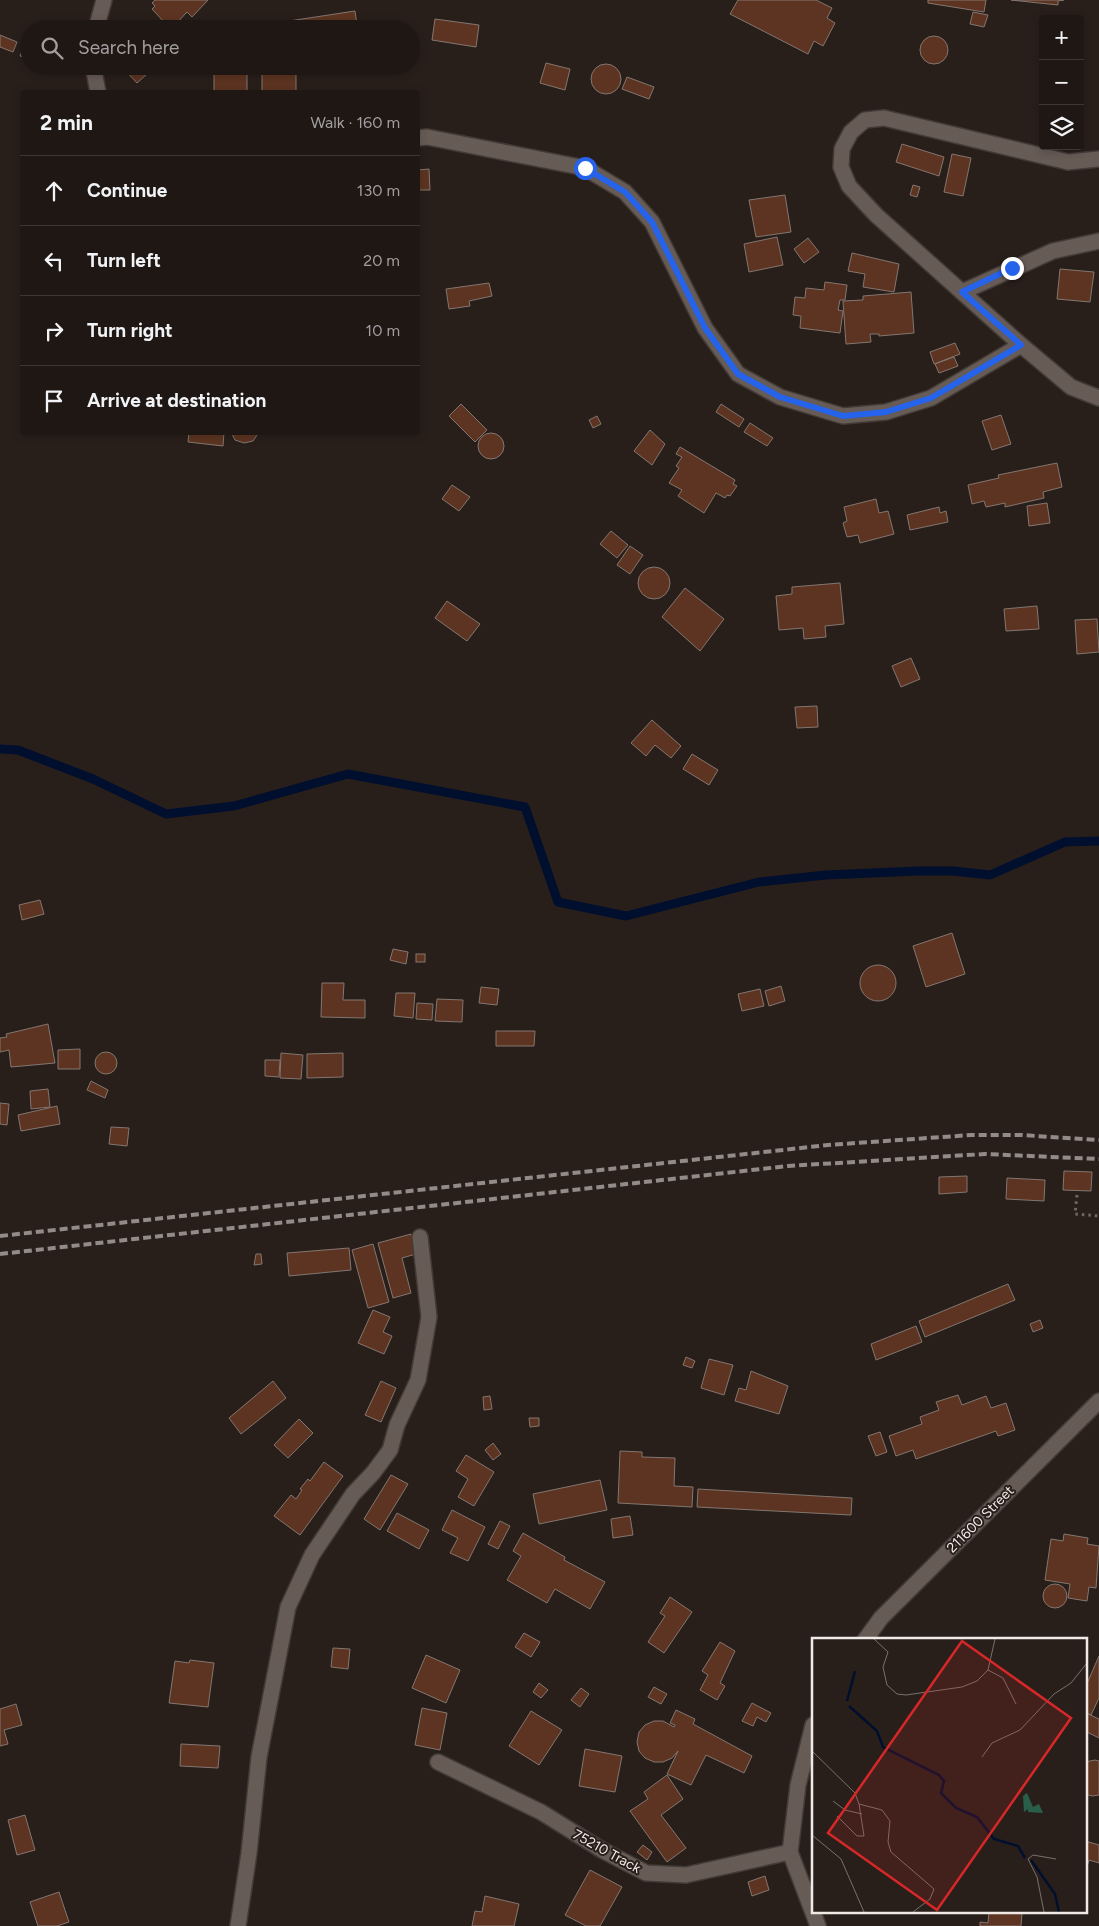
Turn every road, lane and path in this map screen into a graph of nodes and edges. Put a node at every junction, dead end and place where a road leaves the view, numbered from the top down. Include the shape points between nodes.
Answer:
1 (104, 0) edge
2 (98, 20) edge
3 (95, 75) edge
4 (98, 90) edge
5 (420, 138) edge
6 (1099, 158) edge
7 (1099, 241) edge
8 (962, 292) junction
9 (1021, 345) junction
10 (1099, 398) edge
11 (1077, 1195) dead end
12 (1099, 1216) edge
13 (420, 1237) dead end
14 (1099, 1401) edge
15 (866, 1638) edge
16 (812, 1729) edge
17 (438, 1762) dead end
18 (790, 1852) junction
19 (812, 1910) edge
20 (813, 1914) edge
21 (238, 1926) edge
22 (818, 1926) edge

1 - 2 street
3 - 4 street
5 - 9 street via 585,168 625,192 652,222 705,328 738,374 780,397 843,416 886,412 931,398
6 - 8 street via 1068,162 884,118 865,120 851,132 842,149 841,167 849,186 876,215
7 - 8 street via 1053,251
8 - 9 street
9 - 10 street via 1071,387
11 - 12 path via 1075,1214
13 - 21 street via 429,1317 418,1380 396,1425 390,1450 353,1494 312,1555 288,1607 259,1757
14 - 15 street, 211600 Street via 881,1618
16 - 18 street via 798,1785
17 - 18 street, 75210 Track via 541,1812 646,1873 686,1875
18 - 19 street
20 - 22 street

